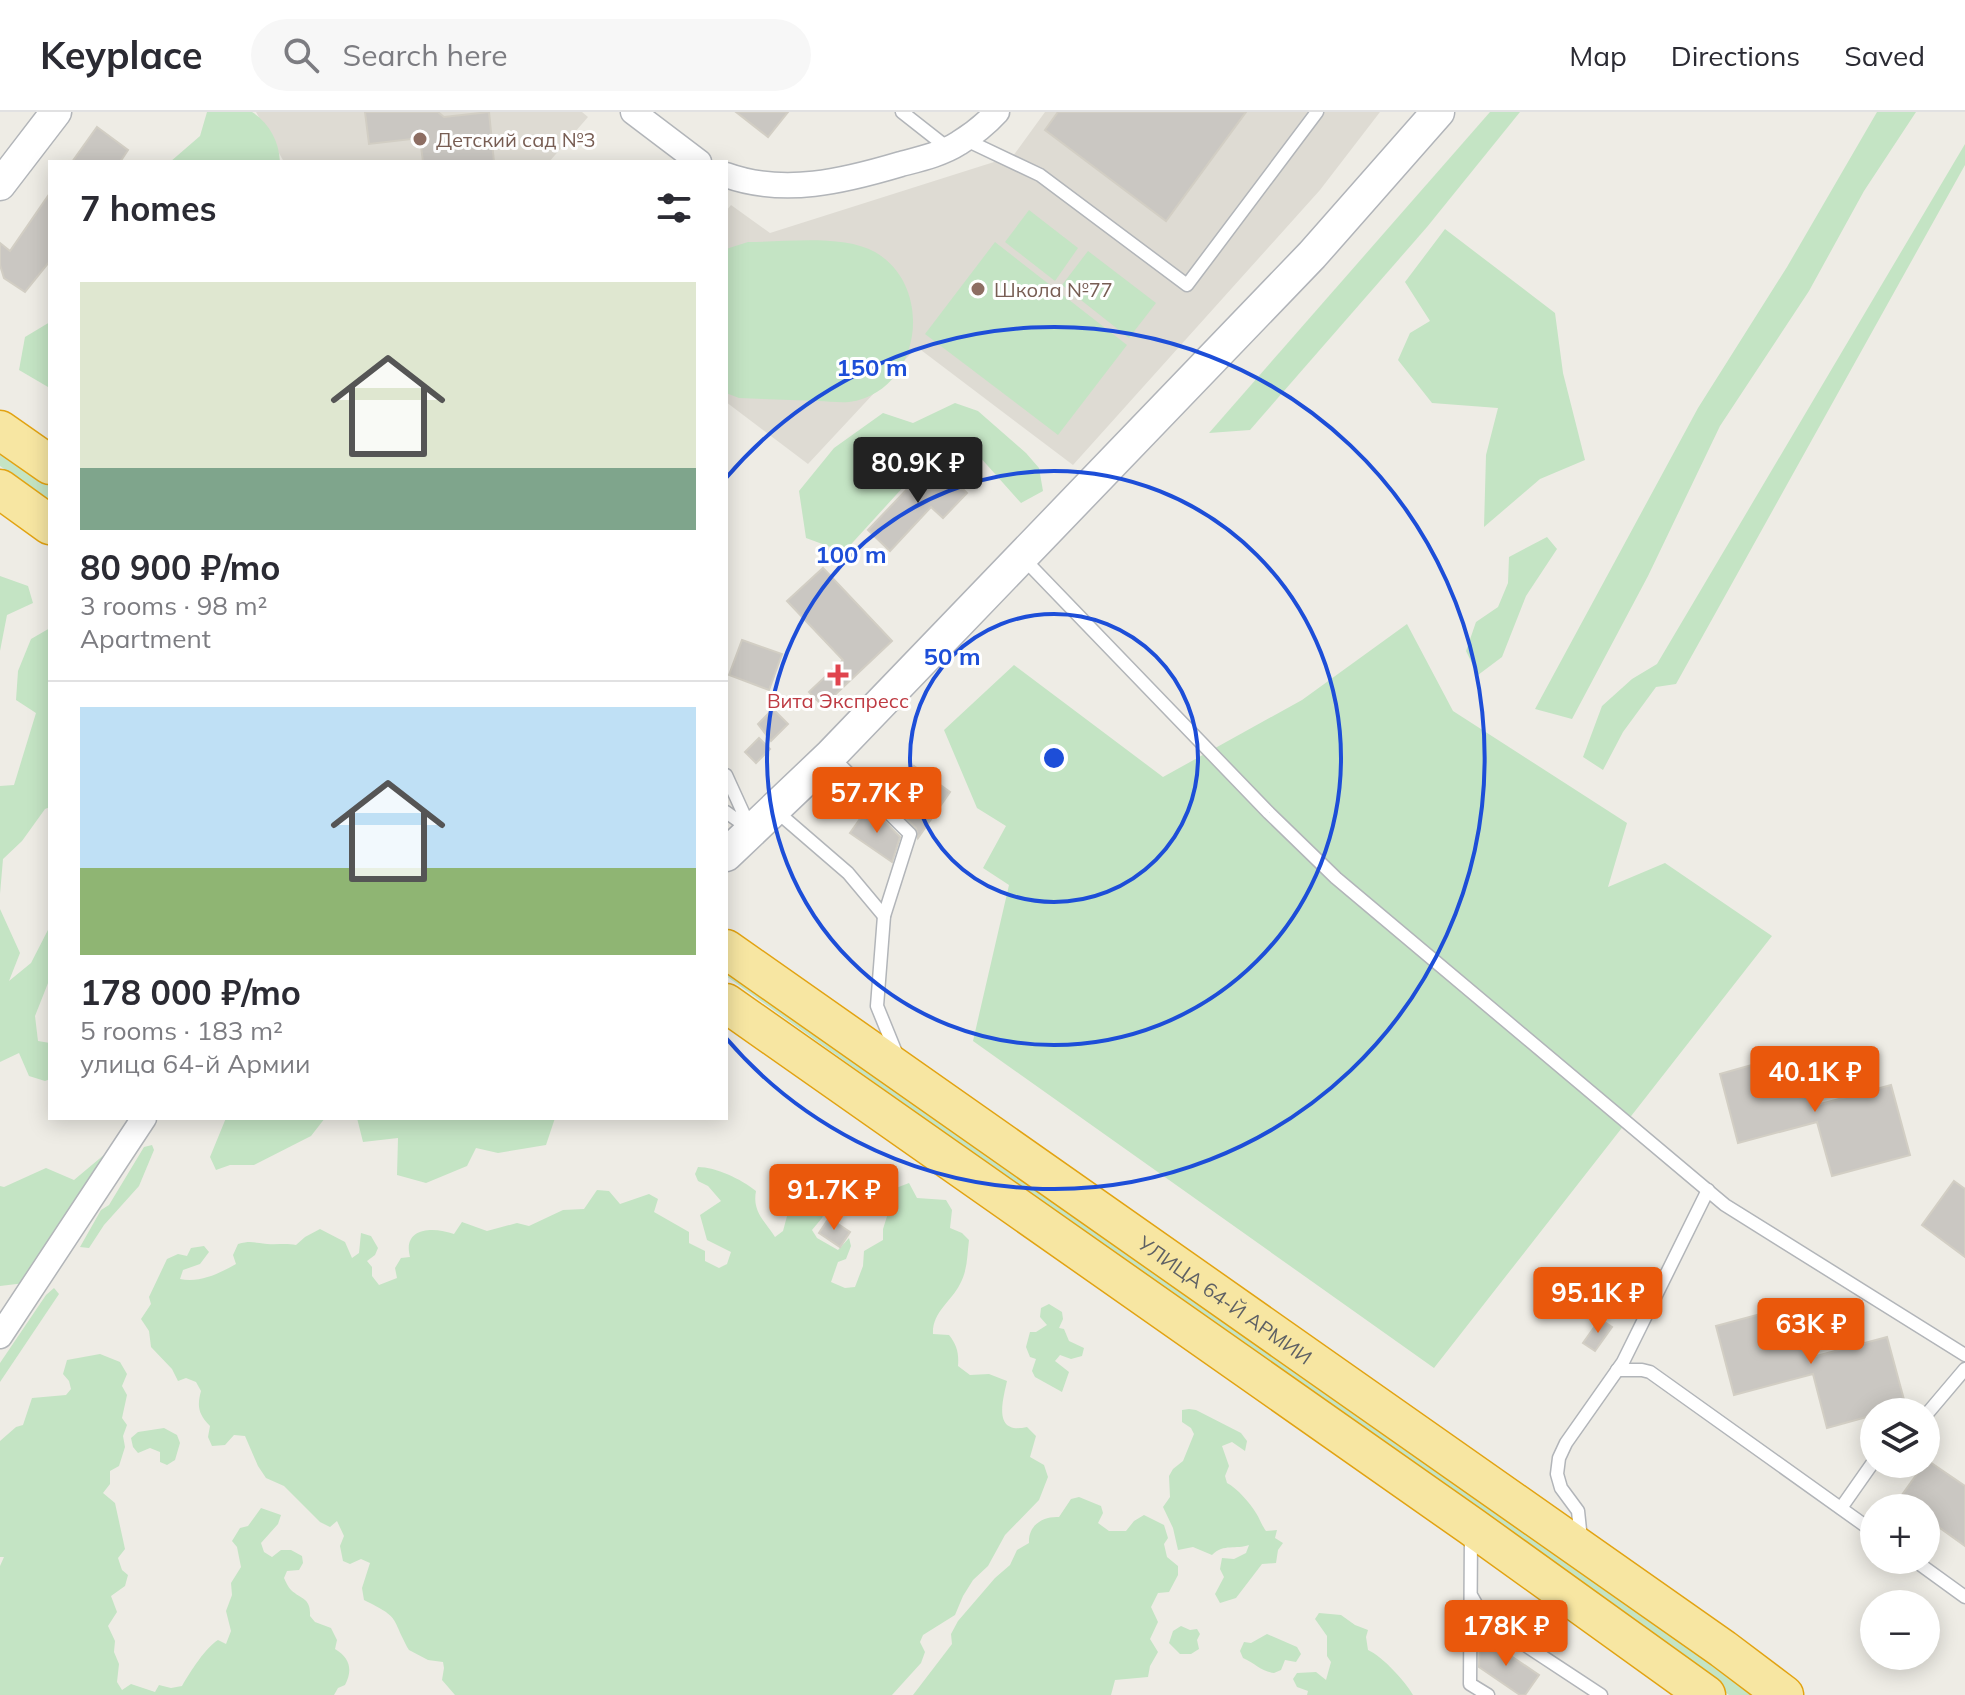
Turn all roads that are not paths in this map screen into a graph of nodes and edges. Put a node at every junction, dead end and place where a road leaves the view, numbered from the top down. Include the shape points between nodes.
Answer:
1 (56, 112) edge
2 (633, 112) edge
3 (902, 112) edge
4 (997, 112) edge
5 (1317, 112) edge
6 (1438, 112) edge
7 (956, 144) junction
8 (696, 160) edge
9 (4, 172) edge
10 (728, 176) edge
11 (0, 430) edge
12 (48, 464) edge
13 (0, 489) edge
14 (48, 524) edge
15 (1022, 557) junction
16 (831, 755) junction
17 (728, 778) edge
18 (750, 817) edge
19 (728, 852) edge
20 (884, 916) junction
21 (728, 950) edge
22 (728, 1004) edge
23 (905, 1073) junction
24 (143, 1120) edge
25 (1708, 1190) junction
26 (0, 1336) edge
27 (1965, 1355) edge
28 (1965, 1369) edge
29 (1617, 1370) junction
30 (1940, 1398) edge
31 (1862, 1478) edge
32 (1841, 1508) junction
33 (1860, 1522) edge
34 (1471, 1526) junction
35 (1582, 1550) junction
36 (1933, 1574) edge
37 (1471, 1594) junction
38 (1965, 1597) edge
39 (1488, 1695) edge
40 (1601, 1695) edge
41 (1706, 1695) edge
42 (1786, 1695) edge

1 - 9 street
2 - 8 street
3 - 7 lane
4 - 7 street
5 - 7 lane via 1187,285 1040,175
6 - 15 main road via 1312,255
7 - 10 street via 815,185 767,185
11 - 12 highway
13 - 14 highway
15 - 16 main road
15 - 25 lane via 1336,878
16 - 18 main road
16 - 20 lane via 910,834
17 - 18 lane
18 - 19 main road
18 - 20 lane via 848,873
20 - 23 lane via 877,1006
21 - 23 highway, УЛИЦА 64-Й АРМИИ
22 - 34 highway
23 - 35 highway, УЛИЦА 64-Й АРМИИ
24 - 26 street
25 - 27 lane
25 - 29 lane
28 - 30 lane
29 - 32 lane via 1650,1372
29 - 35 lane via 1559,1458 1557,1474 1578,1511
31 - 32 lane
32 - 33 lane
34 - 37 lane
34 - 41 highway
35 - 42 highway, УЛИЦА 64-Й АРМИИ
36 - 38 lane
37 - 39 lane via 1470,1684
37 - 40 lane via 1484,1618

